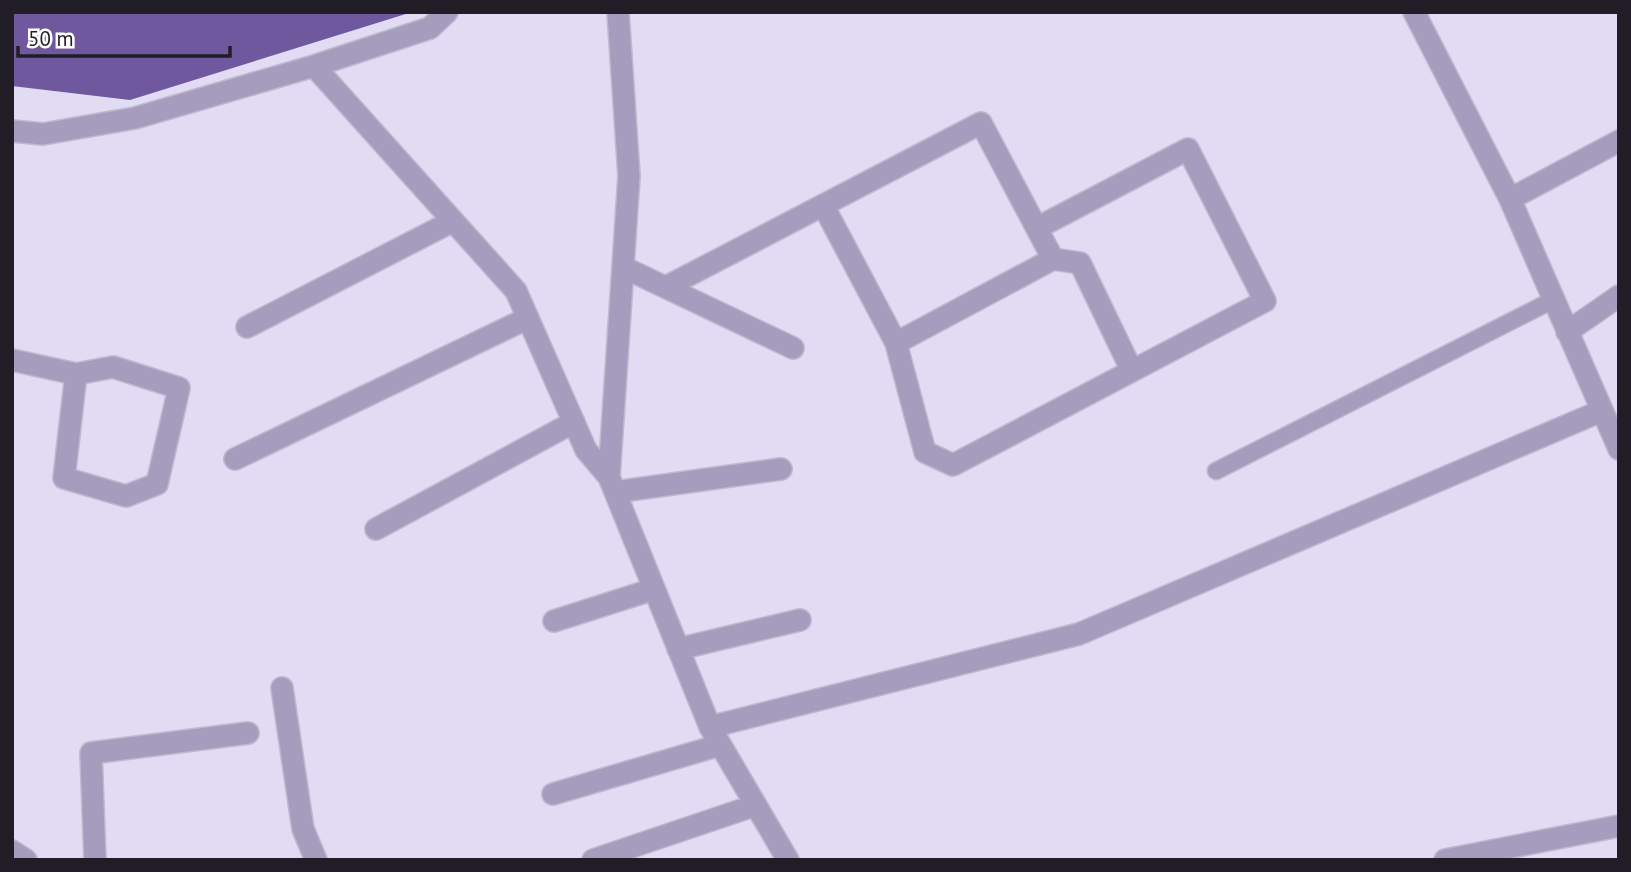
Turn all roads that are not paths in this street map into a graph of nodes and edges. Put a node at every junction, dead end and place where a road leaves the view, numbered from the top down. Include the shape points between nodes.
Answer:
1 (447, 12) edge
2 (618, 12) edge
3 (1417, 13) edge
4 (314, 66) junction
5 (12, 131) edge
6 (1619, 141) edge
7 (1510, 199) junction
8 (824, 205) junction
9 (453, 221) junction
10 (1037, 228) junction
11 (1053, 259) junction
12 (625, 268) junction
13 (666, 288) junction
14 (1619, 296) edge
15 (1553, 300) junction
16 (528, 318) junction
17 (247, 327) dead end
18 (1567, 332) junction
19 (895, 343) junction
20 (793, 348) dead end
21 (12, 360) edge
22 (1132, 371) junction
23 (76, 374) junction
24 (1601, 411) junction
25 (574, 422) junction
26 (1619, 449) edge
27 (235, 459) dead end
28 (781, 469) dead end
29 (1216, 471) dead end
30 (612, 485) junction
31 (376, 529) dead end
32 (654, 589) junction
33 (800, 620) dead end
34 (554, 621) dead end
35 (678, 649) junction
36 (282, 688) dead end
37 (248, 733) dead end
38 (715, 736) junction
39 (553, 794) dead end
40 (756, 805) junction
41 (1619, 826) edge
42 (12, 852) edge
43 (26, 860) edge
44 (95, 860) edge
45 (316, 860) edge
46 (593, 860) edge
47 (788, 860) edge
48 (1444, 860) edge

1 - 4 street via 430,28
2 - 12 street via 629,176
3 - 7 street
4 - 5 street via 135,117 43,134
4 - 9 street
6 - 7 street
7 - 15 street
8 - 10 street via 981,123
8 - 13 street
8 - 19 street
9 - 16 street via 516,291
9 - 17 street
10 - 11 street
10 - 22 street via 1188,149 1265,301
11 - 19 street
11 - 22 street via 1080,262
12 - 13 street
12 - 30 street
13 - 20 street
14 - 18 street
15 - 18 street
15 - 29 lane
16 - 25 street
16 - 27 street
18 - 24 street
19 - 22 street via 925,452 953,465
21 - 23 street
23 - 23 street via 113,367 179,388 157,484 126,496 64,478
24 - 26 street
24 - 38 street via 1079,634
25 - 30 street via 586,450
25 - 31 street
28 - 30 street
30 - 32 street
32 - 34 street
32 - 35 street
33 - 35 street
35 - 38 street
36 - 45 street via 303,829
37 - 44 street via 91,753
38 - 39 street
38 - 40 street
40 - 46 street
40 - 47 street
41 - 48 street
42 - 43 street

